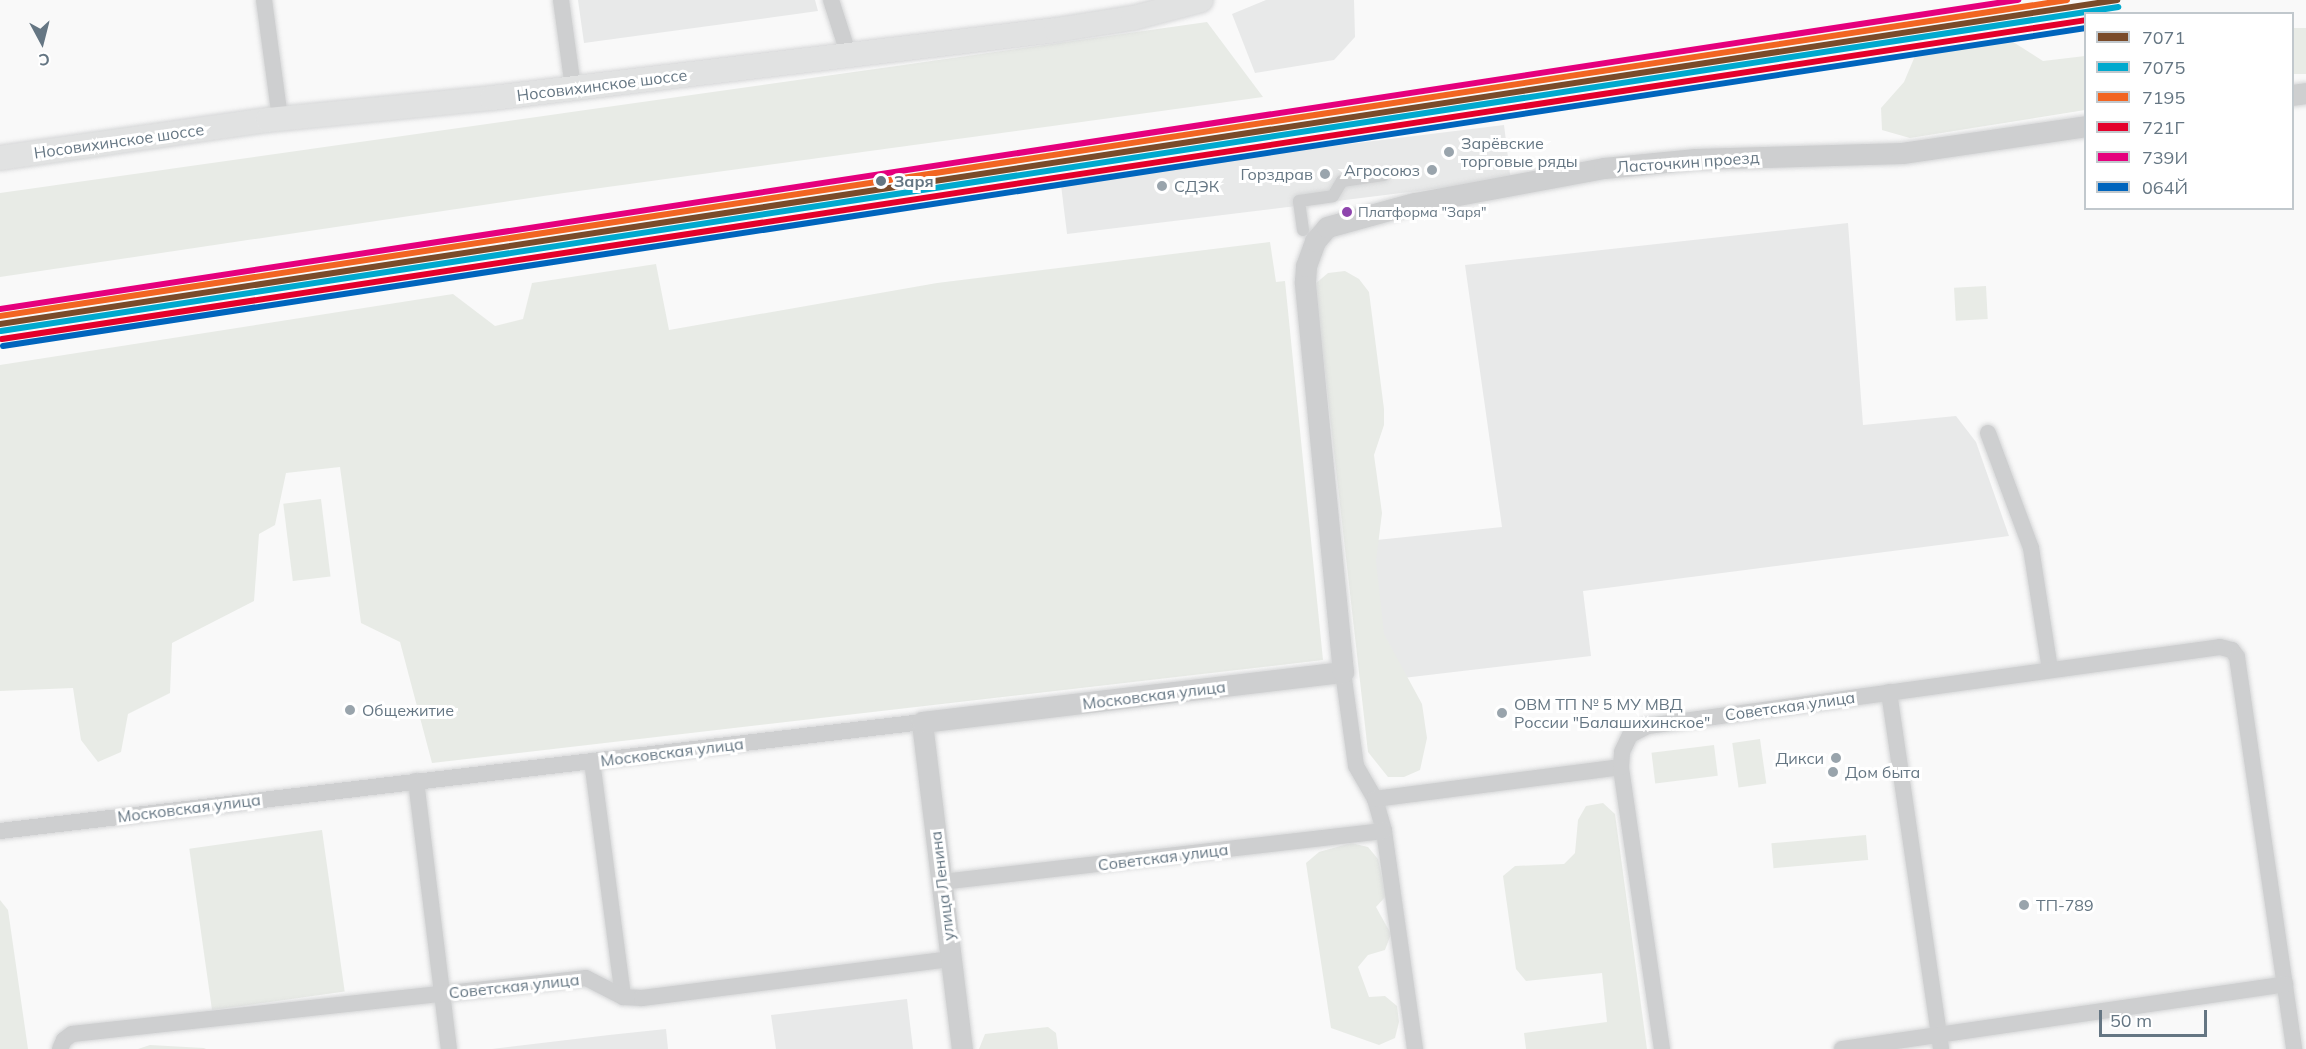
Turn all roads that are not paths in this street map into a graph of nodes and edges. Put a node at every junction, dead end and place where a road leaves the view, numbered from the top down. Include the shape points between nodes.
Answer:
1 (264, 0) edge
2 (561, 0) edge
3 (831, 0) edge
4 (1201, 0) edge
5 (849, 56) junction
6 (573, 88) junction
7 (280, 119) junction
8 (2084, 126) edge
9 (0, 158) edge
10 (1384, 175) dead end
11 (1302, 230) dead end
12 (1989, 433) dead end
13 (2049, 670) junction
14 (1343, 672) junction
15 (1889, 692) junction
16 (922, 722) junction
17 (592, 761) junction
18 (1622, 767) junction
19 (416, 781) junction
20 (1375, 799) junction
21 (0, 831) edge
22 (1384, 831) junction
23 (942, 882) junction
24 (950, 959) junction
25 (2285, 984) junction
26 (442, 993) junction
27 (623, 997) junction
28 (1939, 1042) edge
29 (60, 1049) edge
30 (449, 1049) edge
31 (962, 1049) edge
32 (1414, 1049) edge
33 (1662, 1049) edge
34 (1842, 1049) edge
35 (2294, 1049) edge

1 - 7 street
2 - 6 street
3 - 5 street
4 - 5 main road, Носовихинское шоссе via 1113,23
5 - 6 main road, Носовихинское шоссе
6 - 7 main road, Носовихинское шоссе
7 - 9 main road, Носовихинское шоссе
8 - 14 street, Ласточкин проезд via 1902,153 1696,159 1604,168 1349,218 1319,234 1305,281
10 - 11 street via 1342,181 1333,196 1299,201
12 - 13 street via 2031,548
13 - 15 street, Советская улица
13 - 25 street, Советская улица via 2220,647 2232,650 2237,657
14 - 16 street, Московская улица
14 - 20 street via 1356,766
15 - 18 street, Советская улица via 1648,726 1630,735 1622,752
15 - 28 street
16 - 17 street, Московская улица
16 - 23 street, улица Ленина
17 - 19 street, Московская улица
17 - 27 street
18 - 20 street
18 - 33 street
19 - 21 street, Московская улица
19 - 26 street
20 - 22 street
22 - 23 street, Советская улица
22 - 32 street
23 - 24 street, улица Ленина
24 - 27 street
24 - 31 street, улица Ленина
25 - 28 street
25 - 35 street
26 - 27 street, Советская улица via 586,978
26 - 29 street, Советская улица via 72,1034
26 - 30 street
28 - 34 street

